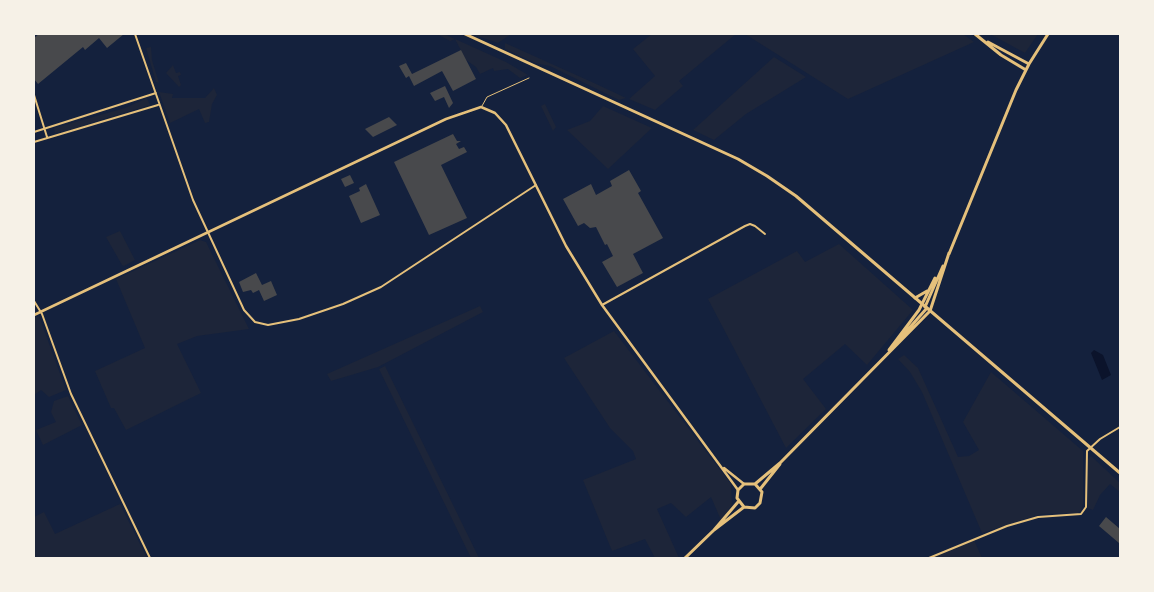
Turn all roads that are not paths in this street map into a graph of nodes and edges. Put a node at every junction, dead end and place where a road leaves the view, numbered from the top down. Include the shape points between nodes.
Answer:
1 (135, 34) edge
2 (465, 34) edge
3 (975, 34) edge
4 (1048, 34) edge
5 (983, 39) junction
6 (1029, 64) junction
7 (1026, 70) junction
8 (529, 78) dead end
9 (156, 94) junction
10 (34, 95) edge
11 (160, 104) junction
12 (481, 107) junction
13 (45, 129) junction
14 (34, 132) edge
15 (48, 137) junction
16 (34, 142) edge
17 (536, 185) junction
18 (206, 233) junction
19 (765, 234) dead end
20 (949, 253) junction
21 (928, 291) junction
22 (915, 298) junction
23 (34, 301) edge
24 (921, 303) junction
25 (602, 305) junction
26 (927, 308) junction
27 (40, 312) junction
28 (34, 315) edge
29 (886, 354) junction
30 (1120, 427) edge
31 (1090, 447) junction
32 (780, 463) junction
33 (720, 465) junction
34 (1120, 473) edge
35 (744, 484) junction
36 (755, 484) junction
37 (761, 489) junction
38 (738, 490) junction
39 (738, 502) junction
40 (744, 507) junction
41 (714, 530) junction
42 (150, 558) edge
43 (685, 558) edge
44 (929, 558) edge

1 - 9 street
2 - 22 main road via 752,166 796,196
3 - 5 main road
4 - 6 main road
5 - 6 main road
5 - 7 main road
6 - 7 main road
7 - 20 main road
8 - 12 lane via 487,97
9 - 11 street
9 - 13 street
10 - 13 street
11 - 15 street
11 - 18 street
12 - 17 street via 495,113 506,125
12 - 18 street via 446,119
13 - 14 street
13 - 15 street
15 - 16 street
17 - 18 street via 381,286 323,312 282,324 261,324 249,318
17 - 25 street via 566,246
18 - 27 street
19 - 25 street via 750,224 745,226
20 - 21 main road
20 - 26 main road
21 - 22 main road
21 - 24 main road
22 - 24 main road
23 - 27 street
24 - 26 main road
24 - 29 main road
25 - 33 street
26 - 29 main road via 901,342
26 - 31 main road
27 - 28 street
27 - 42 street via 71,394
29 - 32 main road
30 - 31 street
31 - 34 main road
31 - 44 street via 1085,458 1086,507 1081,514 1038,517
32 - 36 main road
32 - 37 main road
33 - 35 street
33 - 38 street
35 - 36 main road
35 - 38 main road
36 - 37 main road
37 - 40 main road via 760,503 755,508
38 - 39 main road
39 - 40 main road
39 - 41 main road
40 - 41 main road
41 - 43 main road

